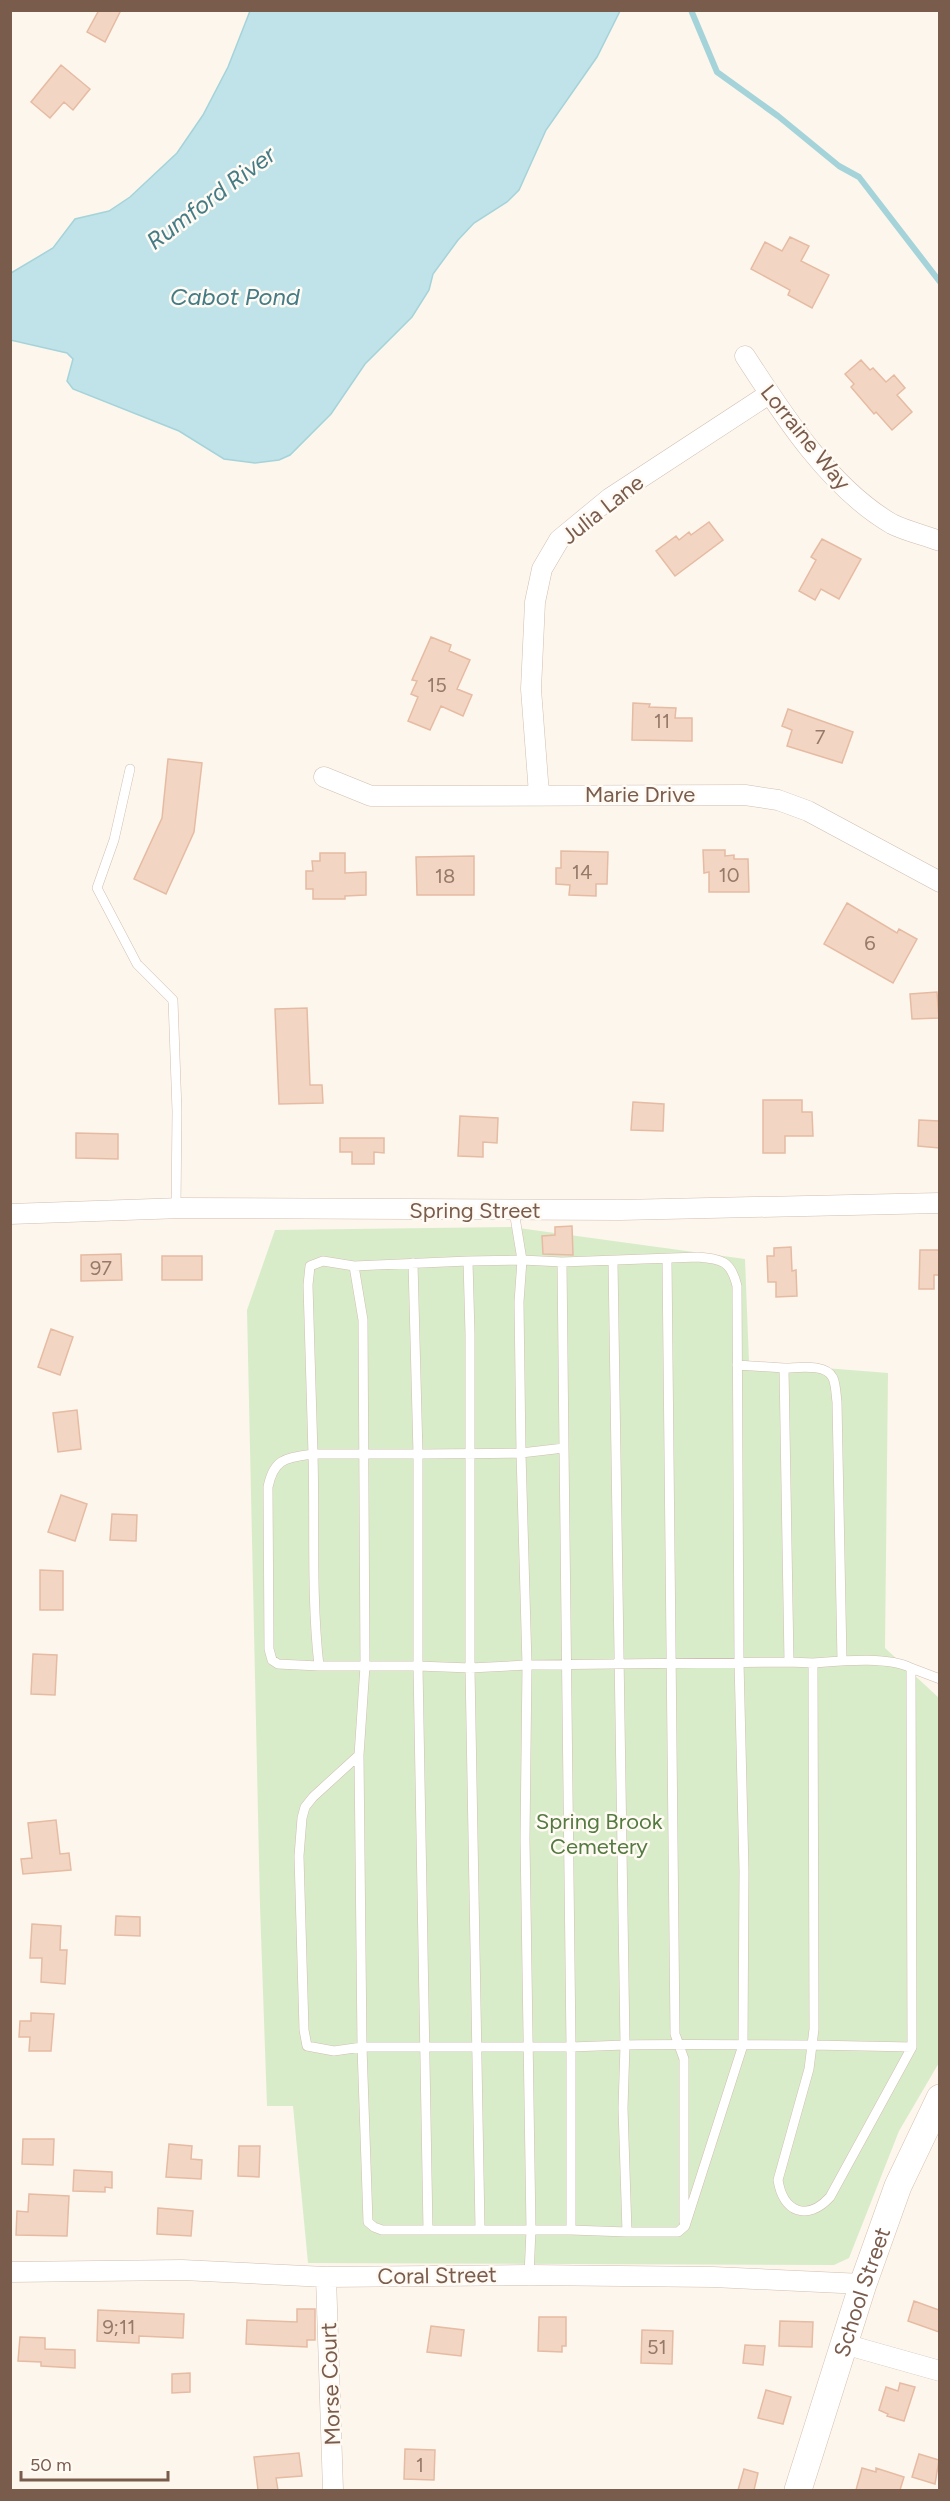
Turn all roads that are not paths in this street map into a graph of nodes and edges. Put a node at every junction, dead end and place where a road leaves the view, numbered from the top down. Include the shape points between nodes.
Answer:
1 (745, 356) dead end
2 (770, 394) junction
3 (939, 541) edge
4 (130, 769) dead end
5 (324, 777) dead end
6 (539, 794) junction
7 (939, 882) edge
8 (939, 1203) edge
9 (176, 1208) junction
10 (514, 1210) junction
11 (10, 1214) edge
12 (522, 1260) junction
13 (667, 1260) junction
14 (468, 1261) junction
15 (613, 1261) junction
16 (413, 1263) junction
17 (562, 1263) junction
18 (354, 1266) junction
19 (738, 1365) junction
20 (784, 1368) junction
21 (564, 1448) junction
22 (469, 1453) junction
23 (521, 1453) junction
24 (313, 1454) junction
25 (364, 1454) junction
26 (418, 1454) junction
27 (739, 1661) junction
28 (842, 1661) junction
29 (789, 1662) junction
30 (672, 1663) junction
31 (813, 1663) junction
32 (527, 1665) junction
33 (565, 1665) junction
34 (619, 1665) junction
35 (319, 1666) junction
36 (365, 1666) junction
37 (418, 1666) junction
38 (470, 1668) junction
39 (911, 1668) junction
40 (939, 1679) edge
41 (359, 1755) junction
42 (679, 2044) junction
43 (625, 2045) junction
44 (743, 2045) junction
45 (812, 2045) junction
46 (424, 2046) junction
47 (362, 2047) junction
48 (476, 2047) junction
49 (571, 2047) junction
50 (912, 2047) junction
51 (530, 2048) junction
52 (939, 2098) edge
53 (685, 2226) junction
54 (480, 2229) junction
55 (428, 2230) junction
56 (531, 2230) junction
57 (571, 2230) junction
58 (627, 2232) junction
59 (10, 2272) edge
60 (529, 2275) junction
61 (326, 2277) junction
62 (863, 2284) junction
63 (844, 2344) junction
64 (939, 2371) edge
65 (333, 2490) edge
66 (798, 2490) edge

1 - 2 street, Lorraine Way
2 - 3 street, Lorraine Way via 843,487 893,524
2 - 6 street, Julia Lane via 610,498 559,540 542,568 531,689
4 - 9 lane via 114,840 97,888 137,964 173,1000
5 - 6 street, Marie Drive via 371,796
6 - 7 street, Marie Drive via 745,795 778,800 808,811
8 - 10 street, Spring Street
9 - 10 street, Spring Street
9 - 11 street, Spring Street
10 - 12 lane
12 - 14 lane
12 - 17 lane
12 - 23 lane
13 - 15 lane
13 - 19 lane via 714,1258 733,1271 737,1286
13 - 30 lane
14 - 16 lane
14 - 22 lane
15 - 17 lane
15 - 34 lane
16 - 18 lane
16 - 26 lane
17 - 21 lane
18 - 24 lane via 323,1261 310,1266
18 - 25 lane via 363,1320
19 - 20 lane
19 - 27 lane
20 - 28 lane via 826,1370 833,1378 837,1402
20 - 29 lane
21 - 23 lane
21 - 33 lane
22 - 23 lane
22 - 26 lane
22 - 38 lane
23 - 32 lane
24 - 25 lane
24 - 35 lane via 314,1626
24 - 35 lane via 289,1457 271,1474 268,1649 278,1664
25 - 26 lane
25 - 36 lane
26 - 37 lane
27 - 29 lane
27 - 30 lane
27 - 44 lane
28 - 31 lane
28 - 39 lane via 901,1662
29 - 31 lane
30 - 34 lane
30 - 42 lane via 675,2034
31 - 45 lane
32 - 33 lane
32 - 38 lane
32 - 51 lane via 525,1839
33 - 34 lane
33 - 49 lane
34 - 43 lane
35 - 36 lane
36 - 37 lane
36 - 41 lane
37 - 38 lane
37 - 46 lane
38 - 48 lane
39 - 40 lane
39 - 50 lane
41 - 47 lane
41 - 47 lane via 305,1807 299,1856 307,2046 334,2051
42 - 43 lane
42 - 44 lane
42 - 53 lane via 684,2059
43 - 49 lane
43 - 58 lane
44 - 45 lane
44 - 53 lane
45 - 50 lane
45 - 50 lane via 778,2180 786,2205 806,2211 820,2208 830,2197
46 - 47 lane
46 - 48 lane
46 - 55 lane
47 - 55 lane via 368,2222 382,2229
48 - 51 lane
48 - 54 lane
49 - 51 lane
49 - 57 lane
51 - 56 lane
52 - 62 main road, School Street via 898,2186
53 - 58 lane via 678,2232
54 - 55 lane
54 - 56 lane
56 - 57 lane
56 - 60 lane
57 - 58 lane
59 - 61 street, Coral Street via 182,2270
60 - 61 street, Coral Street
60 - 62 street, Coral Street
61 - 65 street, Morse Court
62 - 63 main road, School Street
63 - 64 street
63 - 66 main road, School Street

